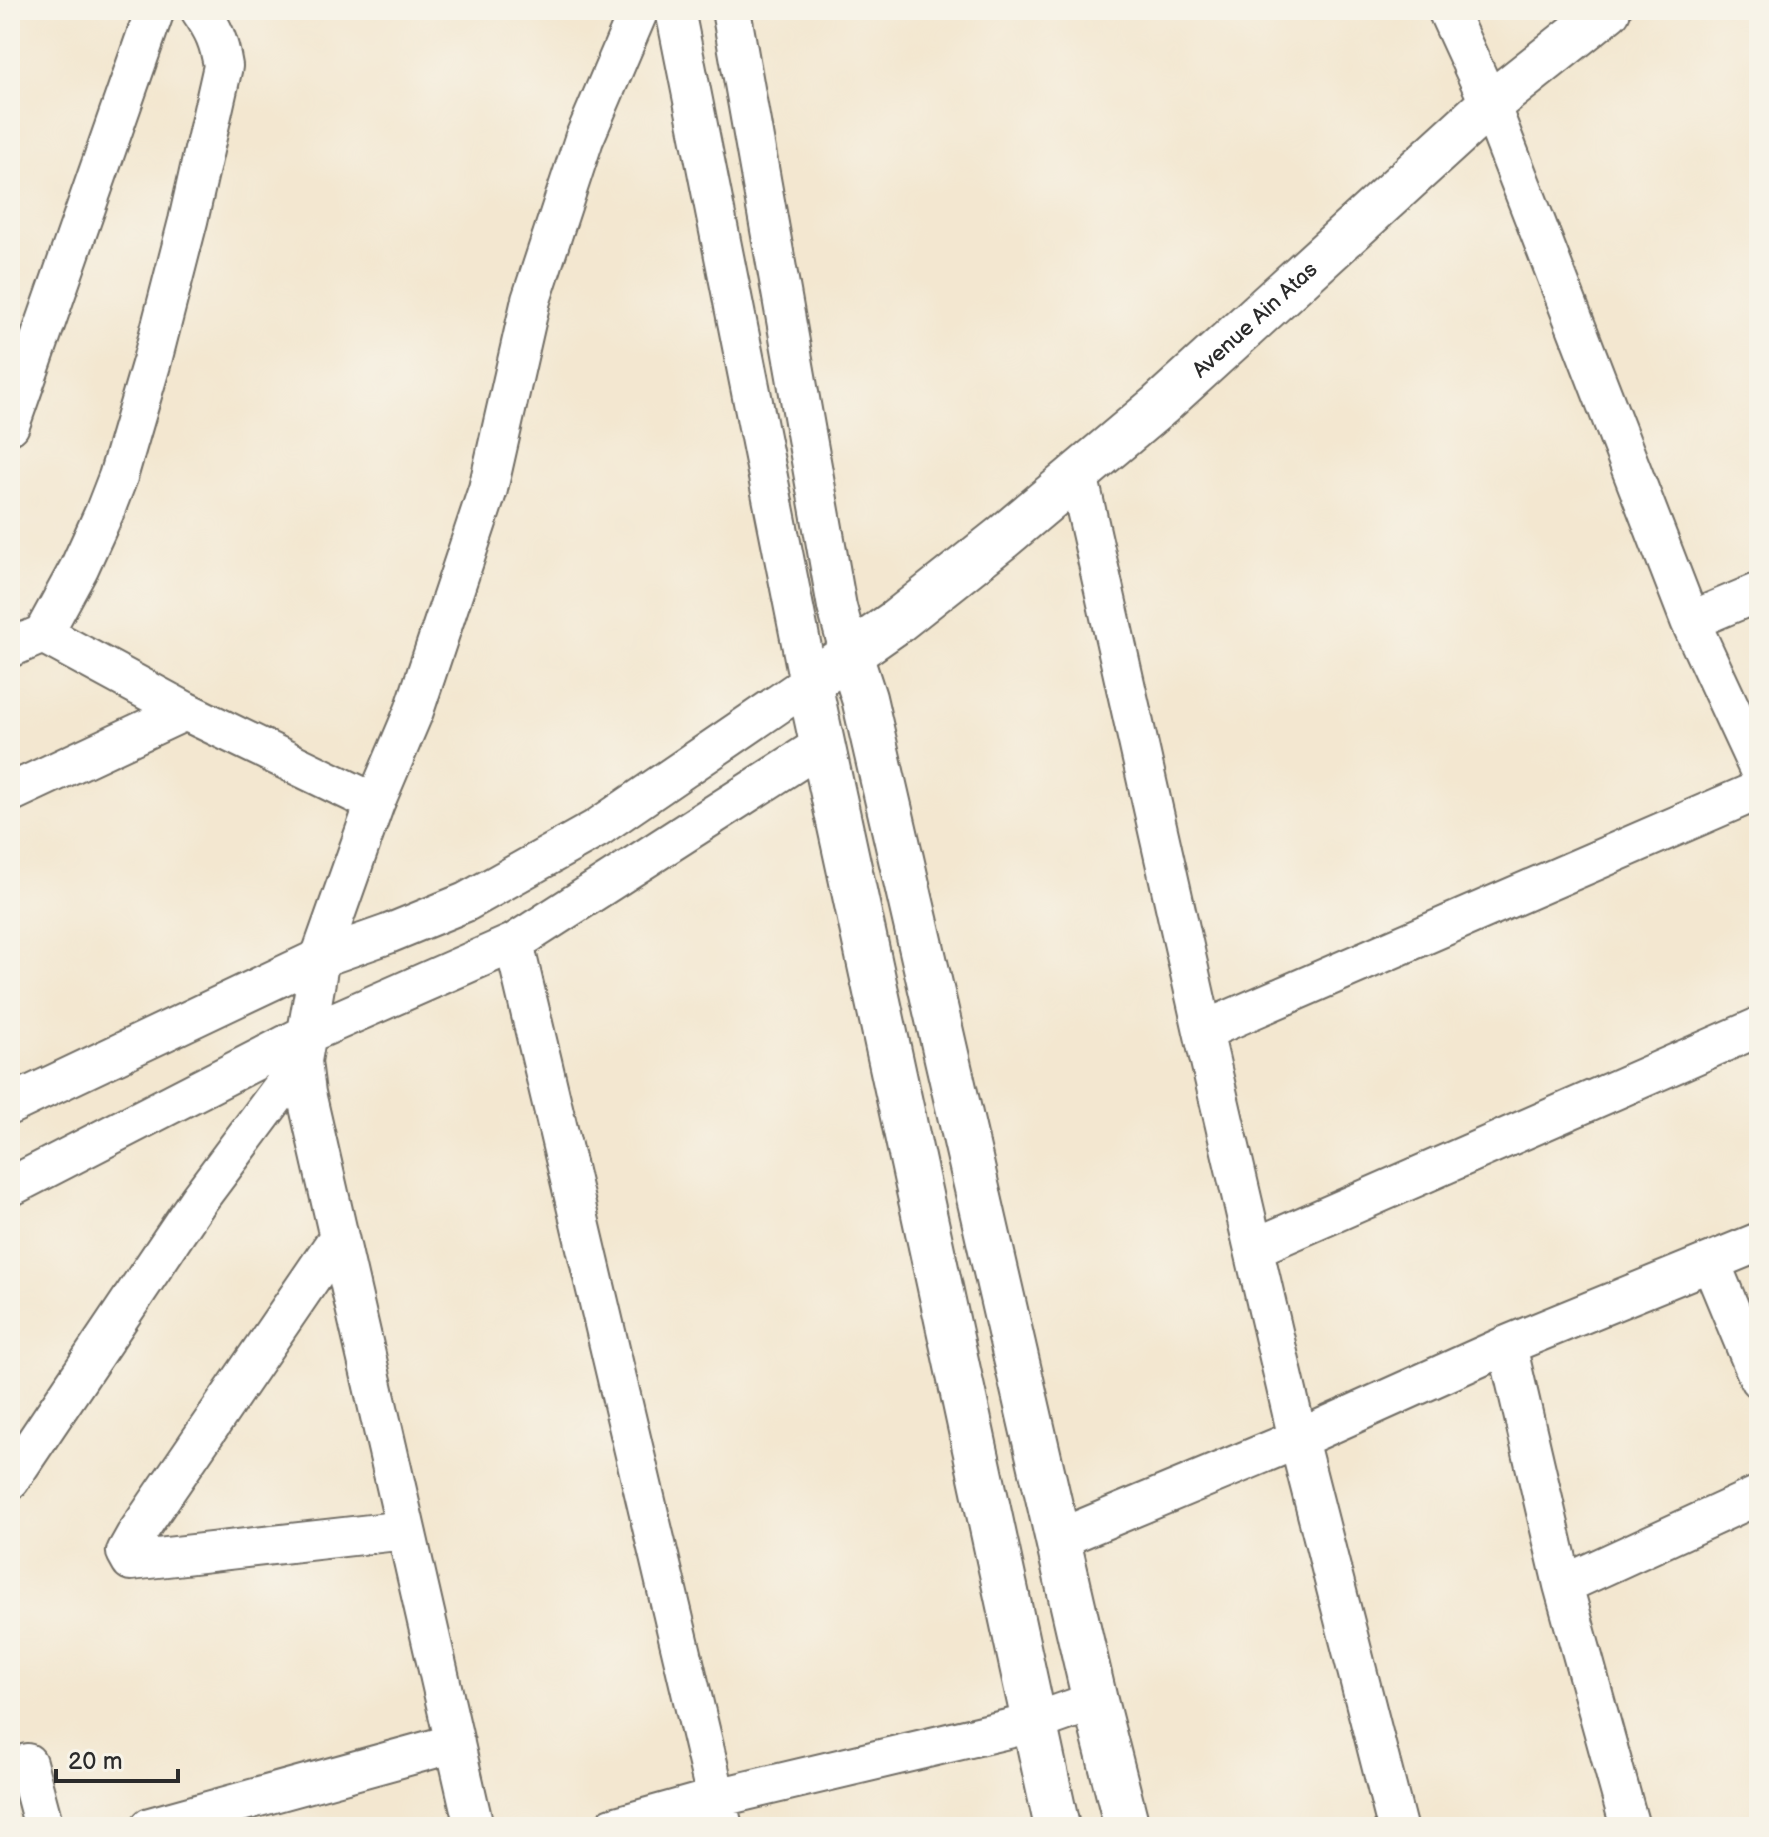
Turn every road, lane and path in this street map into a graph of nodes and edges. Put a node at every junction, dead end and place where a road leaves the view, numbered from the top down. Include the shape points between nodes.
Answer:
1 (155, 10) edge
2 (200, 10) edge
3 (639, 10) edge
4 (675, 10) edge
5 (731, 10) edge
6 (1447, 10) edge
7 (1608, 10) edge
8 (1490, 104) junction
9 (10, 425) edge
10 (1078, 474) junction
11 (1759, 592) edge
12 (1690, 621) junction
13 (896, 622) junction
14 (27, 641) edge
15 (850, 655) junction
16 (809, 683) junction
17 (864, 698) junction
18 (185, 711) junction
19 (822, 745) junction
20 (1759, 770) edge
21 (1759, 790) edge
22 (10, 793) edge
23 (375, 803) junction
24 (514, 943) junction
25 (320, 958) junction
26 (1759, 1027) edge
27 (1203, 1031) junction
28 (304, 1047) junction
29 (10, 1105) edge
30 (10, 1187) edge
31 (339, 1237) junction
32 (1759, 1242) edge
33 (1254, 1248) junction
34 (1711, 1263) junction
35 (1507, 1345) junction
36 (1759, 1379) edge
37 (1298, 1439) junction
38 (10, 1480) edge
39 (1759, 1495) edge
40 (406, 1530) junction
41 (1058, 1539) junction
42 (1563, 1585) junction
43 (1095, 1701) junction
44 (1033, 1723) junction
45 (455, 1743) junction
46 (27, 1763) dead end
47 (720, 1813) edge
48 (44, 1827) edge
49 (150, 1827) edge
50 (474, 1827) edge
51 (613, 1827) edge
52 (1057, 1827) edge
53 (1127, 1827) edge
54 (1397, 1827) edge
55 (1630, 1827) edge

1 - 9 street
2 - 14 street via 214,31 223,66 152,361 104,513 79,568
3 - 23 street via 584,139 531,300 488,489 414,711
4 - 16 street
5 - 15 street via 837,607
6 - 8 street
7 - 8 street, Avenue Ain Atas
8 - 10 street, Avenue Ain Atas
8 - 12 street
10 - 13 street, Avenue Ain Atas
10 - 27 street
11 - 12 street
12 - 20 street
13 - 15 street, Avenue Ain Atas
13 - 17 street via 885,662
14 - 18 street
15 - 16 street, Avenue Ain Atas
15 - 17 street
16 - 19 street
16 - 25 street via 583,836 466,902
17 - 19 street
17 - 41 street
18 - 22 street
18 - 23 street
19 - 24 street
19 - 44 street
21 - 27 street
23 - 25 street
24 - 28 street
24 - 47 street
25 - 28 street
25 - 29 street
26 - 33 street
27 - 33 street
28 - 30 street
28 - 31 street via 306,1093
28 - 38 street
31 - 40 street
31 - 40 street via 126,1552 131,1561
32 - 34 street
33 - 37 street
34 - 35 street
34 - 36 street
35 - 37 street
35 - 42 street
37 - 41 street
37 - 54 street
39 - 42 street
40 - 45 street
41 - 43 street
42 - 55 street
43 - 44 street
43 - 53 street
44 - 47 street
44 - 52 street
45 - 49 street
45 - 50 street
46 - 48 street
47 - 51 street

